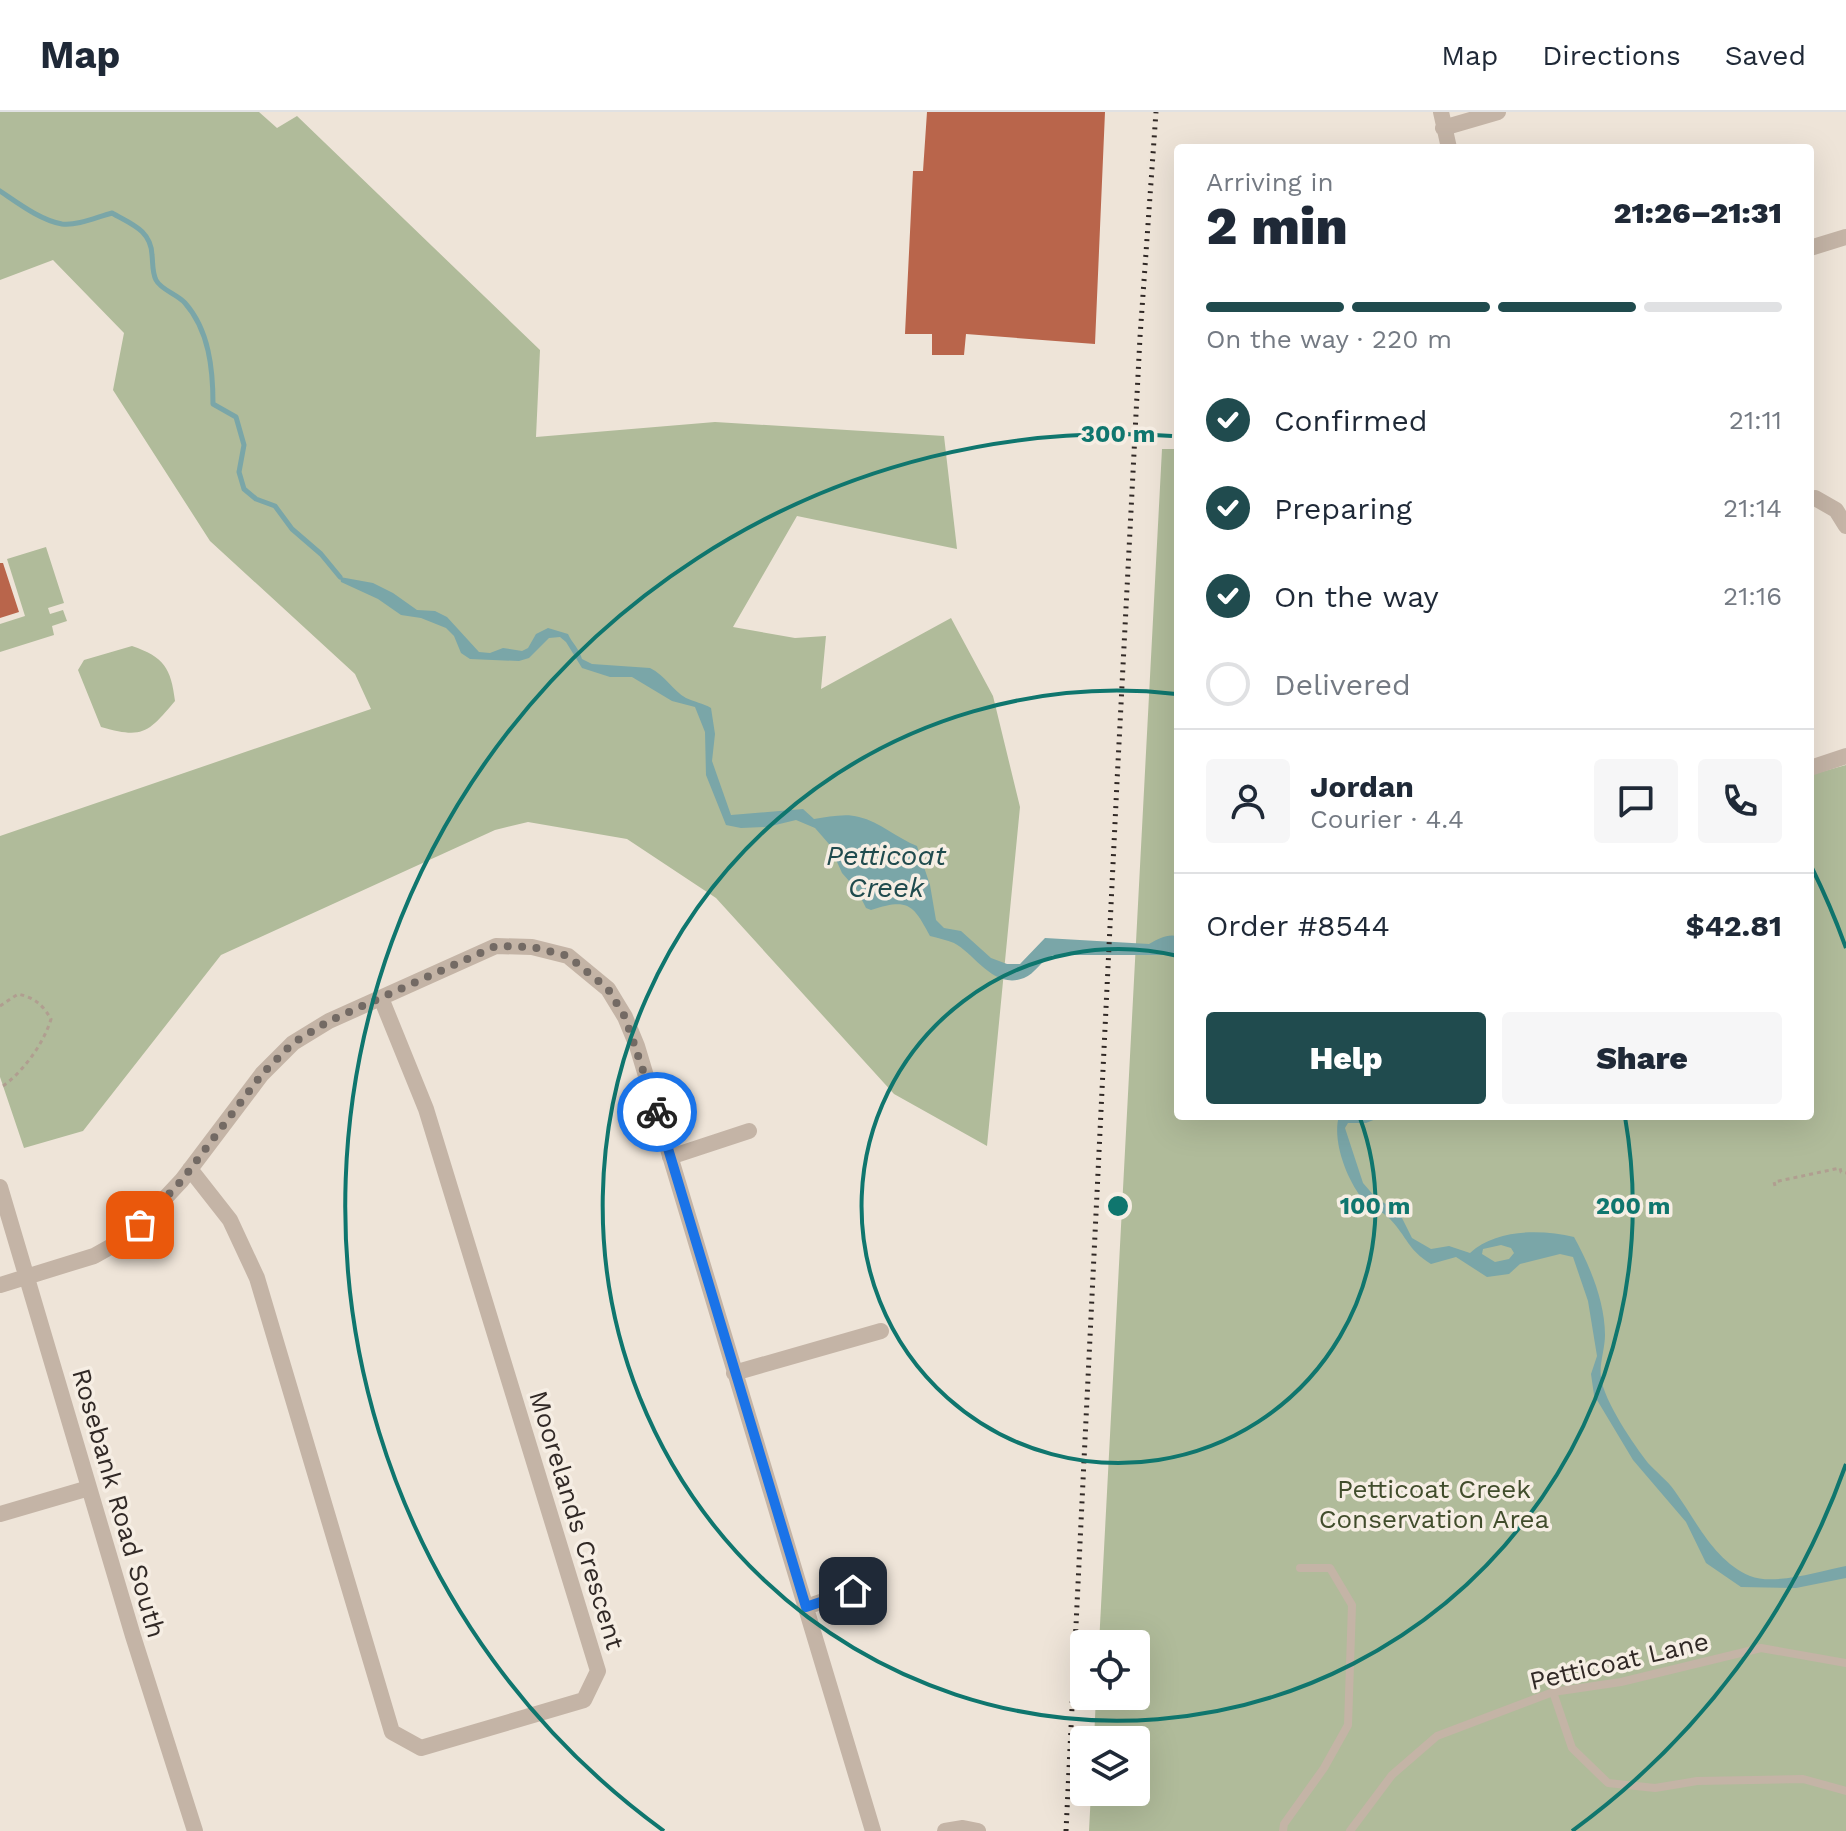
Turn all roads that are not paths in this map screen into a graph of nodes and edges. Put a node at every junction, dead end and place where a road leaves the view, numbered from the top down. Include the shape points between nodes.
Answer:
1 (1498, 112) edge
2 (1442, 120) edge
3 (1448, 144) edge
4 (1846, 237) edge
5 (1814, 247) edge
6 (1814, 498) edge
7 (1846, 526) edge
8 (1846, 756) edge
9 (1814, 767) edge
10 (381, 998) junction
11 (749, 1131) dead end
12 (670, 1157) junction
13 (190, 1169) junction
14 (0, 1187) edge
15 (28, 1276) junction
16 (0, 1285) edge
17 (881, 1331) dead end
18 (734, 1373) junction
19 (89, 1488) junction
20 (0, 1514) edge
21 (1300, 1568) dead end
22 (872, 1584) dead end
23 (806, 1607) junction
24 (1846, 1663) edge
25 (1553, 1692) junction
26 (1846, 1791) edge
27 (195, 1831) edge
28 (873, 1831) edge
29 (945, 1831) edge
30 (978, 1831) edge
31 (1283, 1831) edge
32 (1350, 1831) edge

1 - 2 street
2 - 3 street
4 - 5 street
6 - 7 street via 1836,510
8 - 9 street
10 - 12 street via 496,946 568,956 608,989 625,1017
10 - 13 street via 293,1043 262,1074
10 - 13 street, Moorelands Crescent via 426,1109 598,1671 584,1700 421,1748 392,1732 257,1278 230,1220
11 - 12 street
12 - 18 street
13 - 15 street via 119,1242 94,1256
14 - 15 street, Rosebank Road South
15 - 16 street
15 - 19 street, Rosebank Road South
17 - 18 street
18 - 23 street
19 - 20 street
19 - 27 street, Rosebank Road South
21 - 31 lane via 1330,1568 1352,1605 1348,1725
22 - 23 street
23 - 28 street
24 - 25 lane, Petticoat Lane via 1761,1648 1621,1682
25 - 26 lane via 1572,1748 1608,1783 1655,1788 1697,1781 1803,1779
25 - 32 lane, Petticoat Lane via 1437,1736 1392,1775
29 - 30 street

